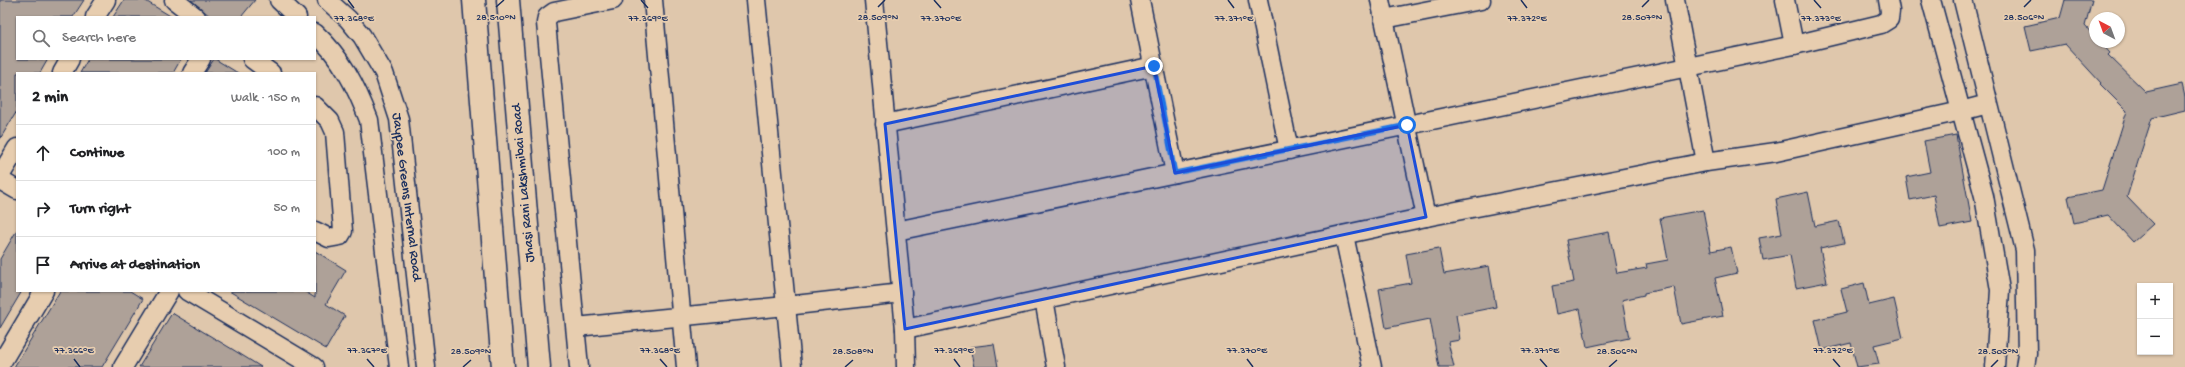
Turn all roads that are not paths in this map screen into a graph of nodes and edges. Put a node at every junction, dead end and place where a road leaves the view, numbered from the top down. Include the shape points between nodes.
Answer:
1 (106, 0) edge
2 (174, 0) edge
3 (279, 0) edge
4 (327, 0) edge
5 (474, 0) edge
6 (508, 0) edge
7 (613, 0) edge
8 (653, 0) edge
9 (756, 0) edge
10 (1140, 0) edge
11 (1258, 0) edge
12 (1380, 0) edge
13 (1480, 0) edge
14 (1675, 0) edge
15 (1785, 0) edge
16 (1888, 0) edge
17 (1931, 0) edge
18 (1964, 0) edge
19 (879, 1) edge
20 (96, 16) edge
21 (195, 16) edge
22 (296, 16) edge
23 (1384, 19) junction
24 (316, 34) edge
25 (1794, 45) junction
26 (69, 60) edge
27 (200, 60) edge
28 (253, 60) edge
29 (1154, 66) junction
30 (1689, 67) junction
31 (63, 72) edge
32 (193, 72) edge
33 (270, 72) edge
34 (1988, 104) junction
35 (316, 107) edge
36 (1961, 112) junction
37 (885, 124) junction
38 (1407, 125) junction
39 (16, 150) edge
40 (1289, 150) junction
41 (1706, 162) junction
42 (1175, 173) junction
43 (0, 176) edge
44 (0, 180) edge
45 (16, 189) edge
46 (1426, 217) junction
47 (896, 231) junction
48 (316, 232) edge
49 (1344, 235) junction
50 (43, 292) edge
51 (168, 292) edge
52 (189, 292) edge
53 (902, 293) junction
54 (1044, 299) junction
55 (786, 306) junction
56 (682, 316) junction
57 (576, 327) junction
58 (905, 329) junction
59 (0, 365) edge
60 (1367, 366) edge
61 (124, 367) edge
62 (314, 367) edge
63 (399, 367) edge
64 (426, 367) edge
65 (503, 367) edge
66 (539, 367) edge
67 (579, 367) edge
68 (686, 367) edge
69 (792, 367) edge
70 (906, 367) edge
71 (1056, 367) edge
72 (1995, 367) edge
73 (2025, 367) edge

1 - 20 street
2 - 21 street
3 - 22 street
4 - 64 street, Jaypee Greens Internal Road via 362,36 384,73 399,118
5 - 65 main road
6 - 66 main road, Jhasi Rani Lakshmibai Road
7 - 57 street via 554,12 547,17 546,22
8 - 56 street
9 - 55 street
10 - 29 street
11 - 40 street
12 - 23 street
13 - 23 street
14 - 30 street
15 - 25 street
16 - 25 street via 1889,19 1881,24
17 - 36 street
18 - 34 street
19 - 37 street
23 - 38 street
24 - 63 street, Jaypee Greens Internal Road via 328,45 355,84 369,120
25 - 30 street
26 - 31 street
27 - 32 street
28 - 33 street
29 - 37 street
29 - 42 street
30 - 38 street
30 - 41 street
34 - 36 street
34 - 73 street via 2024,250 2027,354
35 - 48 street via 330,121 335,132 343,230 340,236 329,238
36 - 41 street via 1776,152
36 - 72 street via 1984,196 2000,290
37 - 47 street
38 - 40 street
38 - 46 street
39 - 43 street
40 - 42 street
41 - 46 street
42 - 47 street
44 - 45 street
46 - 49 street
47 - 53 street
49 - 54 street
49 - 60 street
50 - 59 street
51 - 61 street
52 - 62 street
53 - 55 street
53 - 58 street
54 - 58 street
54 - 71 street
55 - 56 street
55 - 69 street
56 - 57 street
56 - 68 street
57 - 67 street
58 - 70 street

